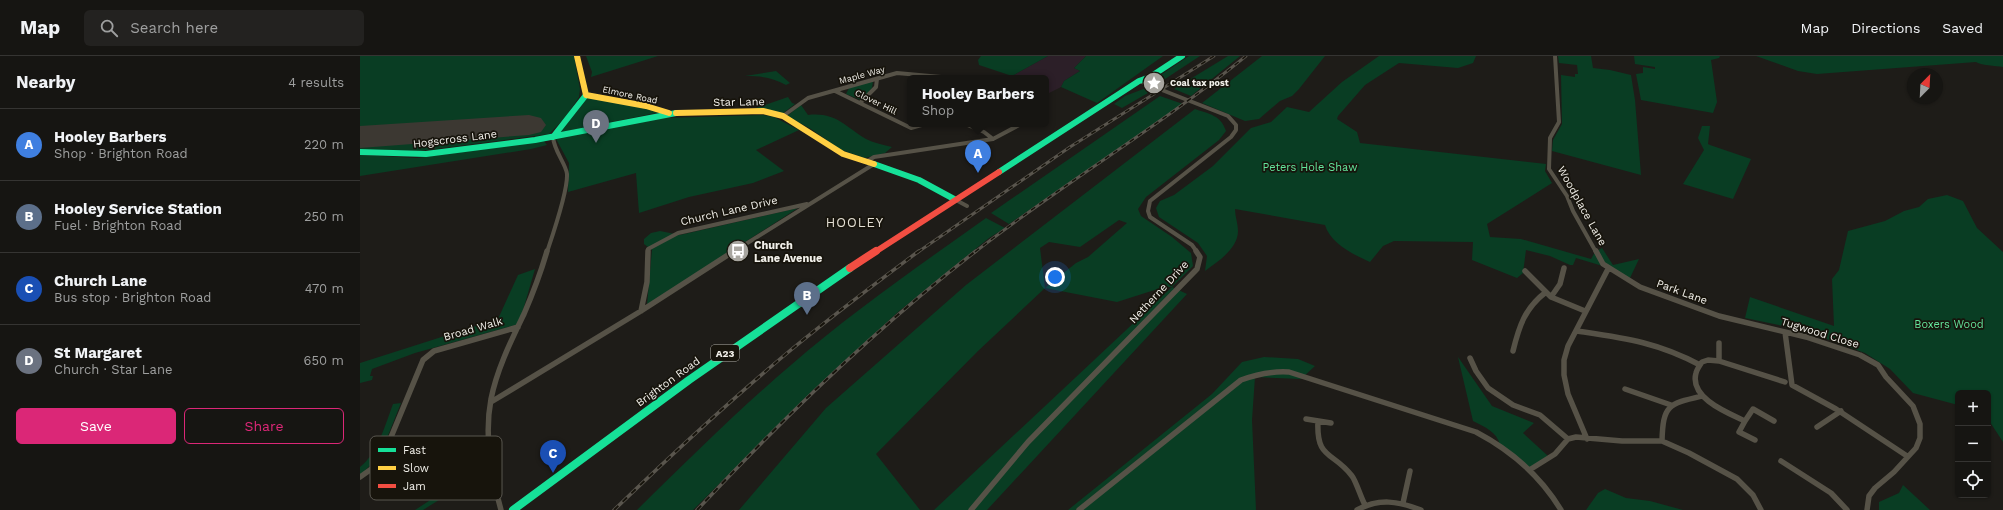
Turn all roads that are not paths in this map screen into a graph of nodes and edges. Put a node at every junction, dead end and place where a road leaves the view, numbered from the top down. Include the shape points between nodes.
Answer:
1 (577, 56) edge
2 (1175, 56) edge
3 (1182, 56) edge
4 (1555, 56) edge
5 (922, 75) edge
6 (877, 79) junction
7 (1139, 81) junction
8 (835, 91) junction
9 (586, 95) junction
10 (860, 103) junction
11 (670, 113) junction
12 (783, 116) junction
13 (907, 126) edge
14 (915, 127) edge
15 (972, 127) edge
16 (1016, 127) edge
17 (911, 128) edge
18 (553, 137) junction
19 (993, 140) junction
20 (360, 152) edge
21 (866, 162) junction
22 (874, 164) junction
23 (952, 198) junction
24 (809, 203) junction
25 (967, 206) dead end
26 (1564, 268) dead end
27 (1608, 268) junction
28 (1526, 271) dead end
29 (1546, 292) junction
30 (1552, 297) junction
31 (640, 311) junction
32 (1585, 311) junction
33 (1753, 325) joint
34 (518, 327) junction
35 (1577, 331) junction
36 (1785, 332) junction
37 (1719, 343) dead end
38 (1513, 351) dead end
39 (1470, 358) dead end
40 (1719, 361) junction
41 (1700, 365) junction
42 (1785, 382) dead end
43 (1625, 389) dead end
44 (1702, 396) junction
45 (491, 402) junction
46 (1671, 405) junction
47 (1840, 411) junction
48 (1306, 419) dead end
49 (1318, 421) junction
50 (1774, 421) dead end
51 (1745, 422) junction
52 (1331, 423) dead end
53 (1817, 427) dead end
54 (391, 436) edge
55 (489, 436) edge
56 (1568, 439) junction
57 (1587, 439) junction
58 (1755, 440) dead end
59 (1662, 441) junction
60 (1907, 456) junction
61 (1781, 461) dead end
62 (1531, 469) junction
63 (370, 470) edge
64 (1410, 471) dead end
65 (360, 477) edge
66 (498, 500) edge
67 (1403, 503) junction
68 (1365, 504) junction
69 (501, 510) edge
70 (512, 510) edge
71 (971, 510) edge
72 (1079, 510) edge
73 (1357, 510) edge
74 (1421, 510) edge
75 (1561, 510) edge
76 (1761, 510) edge
77 (1846, 510) edge
78 (1867, 510) edge

1 - 9 main road, Elmore Road
2 - 7 main road, Brighton Road / A23
3 - 7 main road, Brighton Road / A23 via 1150,77
4 - 27 street, Woodplace Lane via 1559,122 1550,138 1549,169 1554,180 1568,196 1573,211 1603,264
5 - 6 street, Maple Way via 902,73
6 - 8 street, Maple Way
6 - 10 street via 876,87
7 - 23 main road, Brighton Road / A23 via 1007,165 989,172
7 - 71 street, Netherne Drive via 1228,116 1236,125 1231,137 1150,201 1150,217 1192,245 1200,257 1197,269 1028,442
8 - 10 street, Clover Hill
8 - 12 street, Maple Way via 803,101
9 - 11 main road, Elmore Road
9 - 18 main road, Elmore Road
10 - 13 street, Clover Hill
11 - 12 main road, Star Lane via 763,112
11 - 18 main road, Star Lane
12 - 21 main road, Star Lane via 837,152
14 - 17 street
15 - 19 street via 984,132
16 - 19 street
18 - 20 main road, Hogscross Lane via 426,154
18 - 34 street via 554,147 567,173 565,189 537,282
19 - 21 street via 874,157
21 - 22 main road, Star Lane
22 - 23 main road, Star Lane via 919,180
22 - 24 street
23 - 25 street
23 - 70 main road, Brighton Road / A23 via 923,215 918,222 700,371
24 - 31 street
24 - 31 street, Church Lane Drive via 678,233 648,249 647,282
26 - 30 street via 1560,284
27 - 32 street
27 - 33 street, Park Lane via 1640,287 1681,303
28 - 29 street
29 - 30 street
29 - 38 street via 1537,299 1519,325
30 - 32 street
31 - 45 street
32 - 35 street
33 - 36 street, Tugwood Close
34 - 45 street via 497,379
34 - 54 street, Broad Walk via 434,352 423,360
35 - 41 street via 1636,339 1678,353
35 - 57 street via 1568,344 1563,366 1572,406
36 - 47 street via 1792,385 1815,395
36 - 60 street, Tugwood Close via 1854,353 1878,365 1914,406 1920,424 1920,438 1916,448
37 - 40 street
39 - 56 street via 1488,388 1513,405 1540,416
40 - 41 street via 1708,360
40 - 42 street
41 - 44 street via 1696,378
43 - 46 street
44 - 46 street
44 - 51 street
45 - 55 street
46 - 59 street via 1663,417
47 - 53 street
47 - 60 street
48 - 49 street
49 - 52 street
49 - 68 street via 1317,437 1320,447 1353,477
50 - 51 street via 1753,409
51 - 58 street via 1739,432
56 - 57 street
56 - 62 street via 1555,454
57 - 59 street
59 - 76 street via 1737,479 1753,495
60 - 78 street via 1869,496
61 - 77 street via 1831,493
62 - 72 street via 1494,440 1476,432 1289,372 1270,371 1241,380
62 - 75 street
63 - 65 street, Broad Walk
64 - 67 street
66 - 69 street
67 - 68 street via 1391,500
67 - 74 street
68 - 73 street

